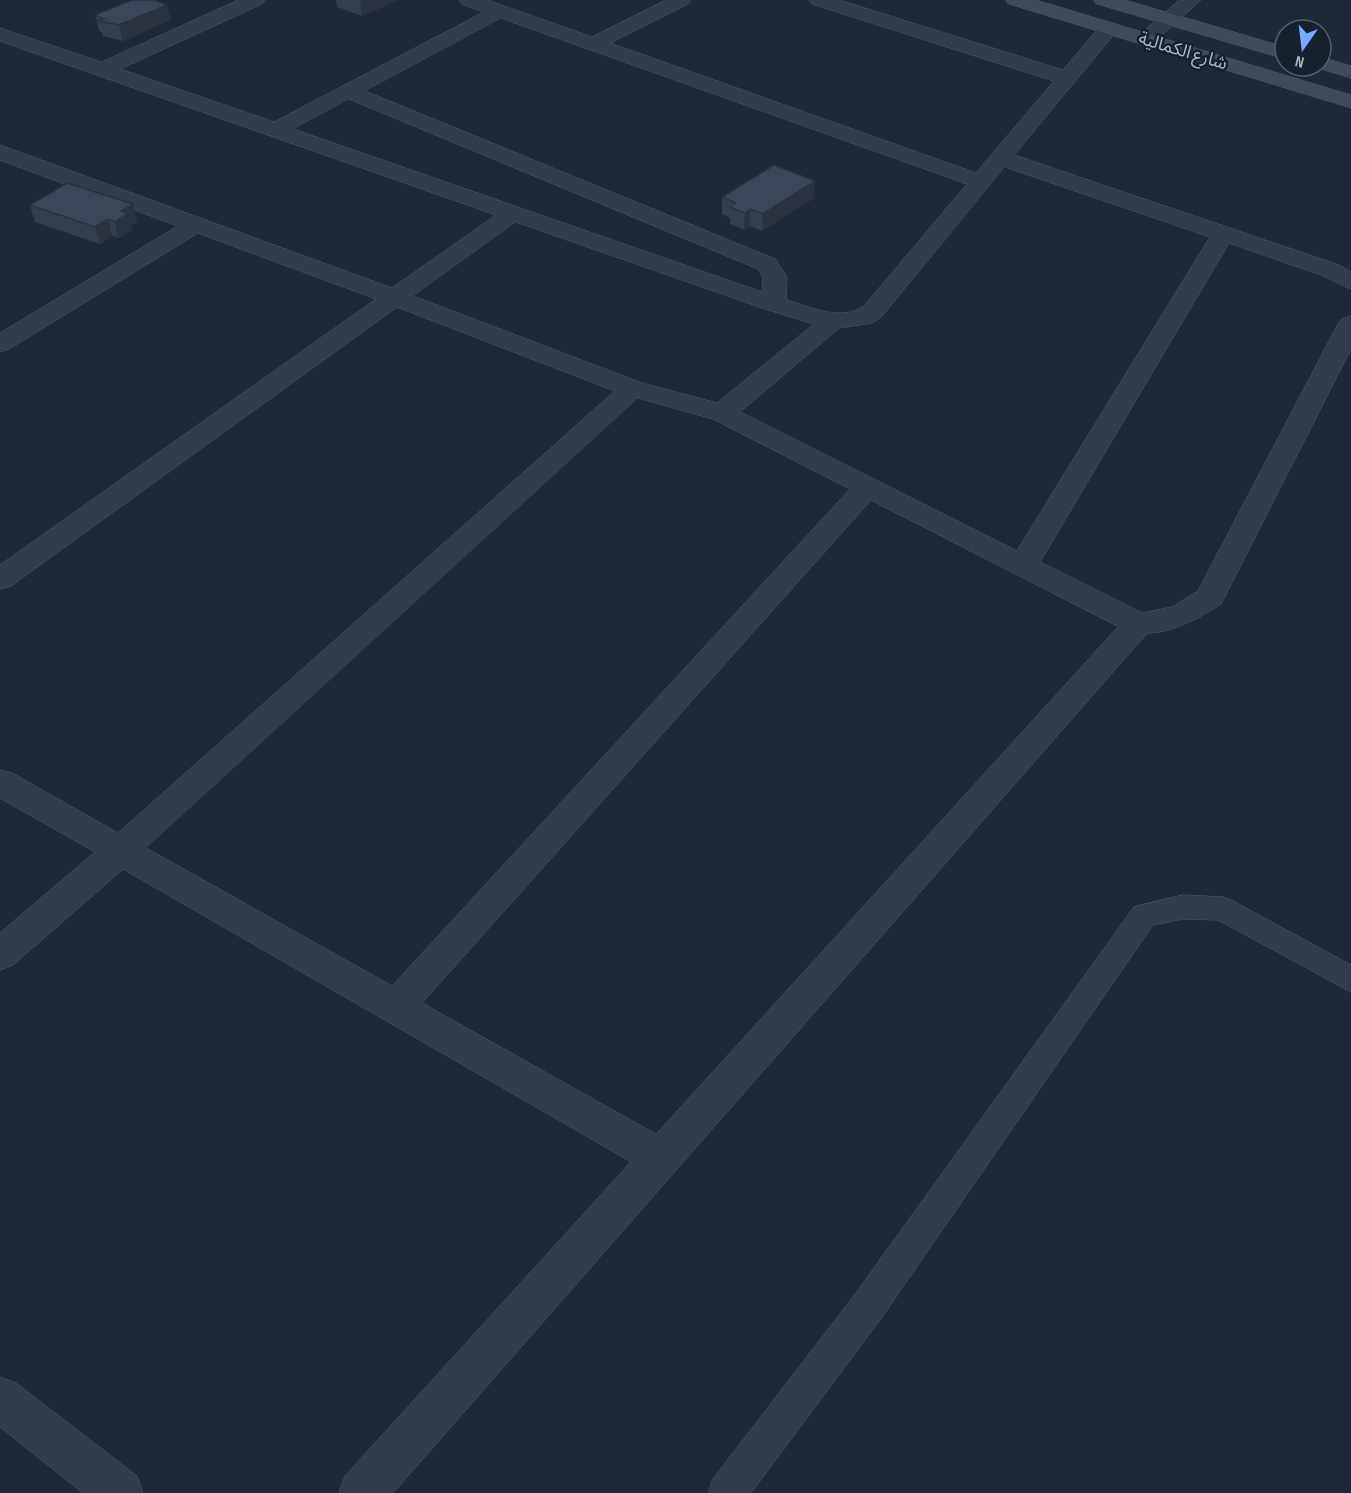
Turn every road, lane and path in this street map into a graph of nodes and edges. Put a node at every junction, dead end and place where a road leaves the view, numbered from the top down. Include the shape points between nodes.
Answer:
1 (255, 0) edge
2 (469, 0) edge
3 (681, 0) edge
4 (819, 0) edge
5 (1016, 0) edge
6 (1104, 0) edge
7 (1191, 0) edge
8 (500, 11) junction
9 (1169, 19) junction
10 (1109, 28) junction
11 (0, 34) edge
12 (1146, 39) junction
13 (593, 44) junction
14 (1273, 49) edge
15 (1333, 67) edge
16 (101, 70) junction
17 (1351, 72) edge
18 (1067, 78) junction
19 (348, 91) junction
20 (1351, 102) edge
21 (275, 130) junction
22 (3, 156) edge
23 (1001, 158) junction
24 (981, 182) junction
25 (513, 213) junction
26 (197, 224) junction
27 (1223, 234) junction
28 (1351, 282) edge
29 (396, 298) junction
30 (774, 304) junction
31 (832, 321) junction
32 (1351, 324) edge
33 (0, 344) edge
34 (633, 389) junction
35 (723, 413) junction
36 (867, 487) junction
37 (1023, 566) junction
38 (0, 579) edge
39 (1138, 624) junction
40 (0, 782) edge
41 (121, 850) junction
42 (0, 955) edge
43 (1351, 981) edge
44 (396, 1007) junction
45 (661, 1158) junction
46 (0, 1399) edge
47 (120, 1493) edge
48 (362, 1493) edge
49 (727, 1493) edge

1 - 16 street
2 - 8 street
3 - 13 street
4 - 18 street
5 - 10 main road, شارع الكمالية
6 - 9 main road, شارع الكمالية
7 - 9 street
8 - 13 street
8 - 19 street
9 - 12 street
9 - 14 main road, شارع الكمالية
10 - 12 main road, شارع الكمالية
10 - 18 street
11 - 16 street
12 - 20 main road, شارع الكمالية
13 - 24 street
15 - 17 main road
16 - 21 street
18 - 23 street
19 - 21 street
19 - 30 street via 767,264 775,277
21 - 25 street
22 - 26 street
23 - 24 street
23 - 27 street
24 - 31 street via 873,311 863,318
25 - 29 street
25 - 30 street
26 - 29 street
26 - 33 street
27 - 28 street via 1330,270
27 - 37 street
29 - 34 street
29 - 38 street
30 - 31 street
31 - 35 street
32 - 39 street via 1210,597 1181,616
34 - 35 street
34 - 41 street
35 - 36 street
36 - 37 street
36 - 44 street
37 - 39 street
39 - 45 street
40 - 41 street
41 - 42 street
41 - 44 street
43 - 49 lane via 1223,909 1183,907 1144,915 869,1305
44 - 45 street
45 - 48 street
46 - 47 street

